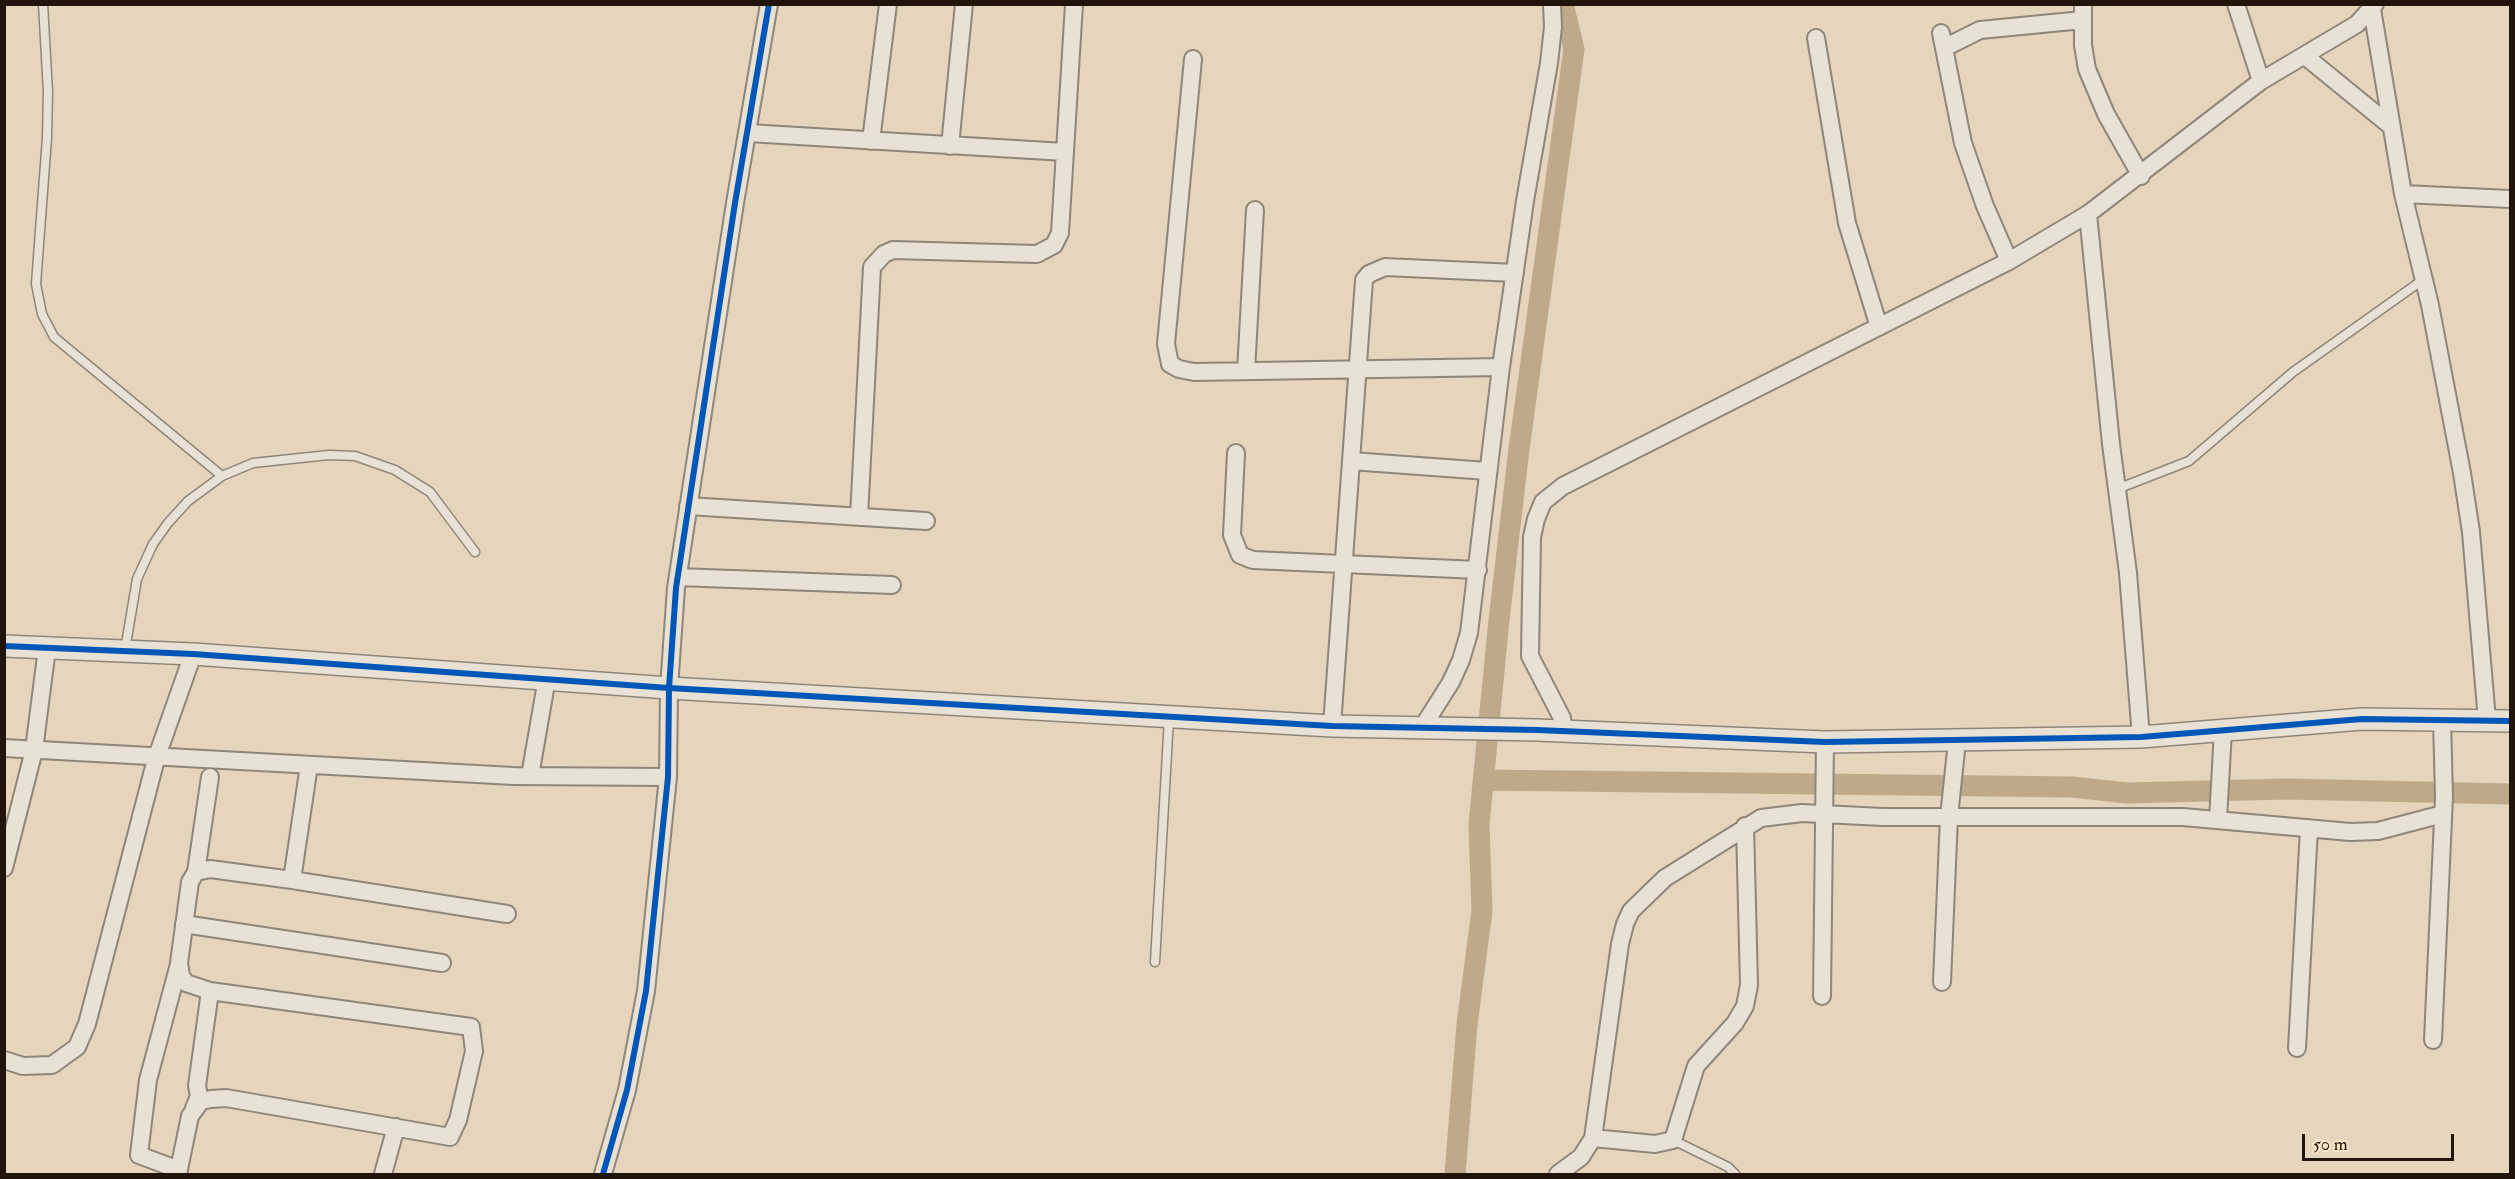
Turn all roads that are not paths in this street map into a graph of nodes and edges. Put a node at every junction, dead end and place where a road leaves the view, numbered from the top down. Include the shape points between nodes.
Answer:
1 (43, 4) edge
2 (769, 4) edge
3 (888, 4) edge
4 (963, 4) edge
5 (1074, 4) edge
6 (1552, 4) edge
7 (2236, 4) edge
8 (2373, 7) edge
9 (2083, 12) edge
10 (1816, 38) dead end
11 (2305, 56) junction
12 (1193, 59) dead end
13 (2261, 81) junction
14 (2392, 127) junction
15 (748, 133) junction
16 (871, 141) junction
17 (950, 146) junction
18 (1065, 152) junction
19 (2141, 176) junction
20 (2403, 194) junction
21 (2511, 199) edge
22 (1255, 210) dead end
23 (2088, 214) junction
24 (2009, 261) junction
25 (1515, 273) junction
26 (2424, 279) junction
27 (1879, 327) junction
28 (1501, 367) junction
29 (1356, 369) junction
30 (1246, 371) junction
31 (1236, 453) dead end
32 (1351, 461) junction
33 (1487, 471) junction
34 (222, 476) junction
35 (2117, 489) junction
36 (688, 506) junction
37 (859, 517) junction
38 (926, 521) dead end
39 (475, 552) dead end
40 (1344, 564) junction
41 (1478, 570) junction
42 (678, 577) junction
43 (892, 585) dead end
44 (4, 646) edge
45 (46, 648) junction
46 (125, 650) junction
47 (193, 654) junction
48 (547, 678) junction
49 (669, 688) junction
50 (1170, 715) junction
51 (2442, 719) junction
52 (2487, 720) junction
53 (2511, 721) edge
54 (1332, 726) junction
55 (1429, 728) junction
56 (2223, 730) junction
57 (1564, 731) junction
58 (2141, 737) junction
59 (1957, 741) junction
60 (1825, 742) junction
61 (4, 748) edge
62 (34, 750) junction
63 (156, 759) junction
64 (309, 765) junction
65 (530, 776) junction
66 (210, 777) dead end
67 (668, 777) junction
68 (1824, 814) junction
69 (2443, 814) junction
70 (1949, 817) junction
71 (2218, 820) junction
72 (1745, 826) junction
73 (2309, 828) junction
74 (4, 868) edge
75 (196, 872) junction
76 (292, 880) junction
77 (507, 914) dead end
78 (184, 924) junction
79 (1155, 962) dead end
80 (179, 963) junction
81 (442, 963) dead end
82 (1942, 982) dead end
83 (210, 991) junction
84 (1822, 996) dead end
85 (2433, 1040) dead end
86 (2297, 1048) dead end
87 (4, 1060) edge
88 (194, 1108) junction
89 (396, 1127) junction
90 (1593, 1138) junction
91 (1673, 1140) junction
92 (178, 1172) edge
93 (384, 1174) edge
94 (603, 1174) edge
95 (1558, 1174) edge
96 (1735, 1174) edge

1 - 34 lane via 47,138 36,284 42,314 54,337
2 - 15 street
3 - 16 street
4 - 17 street
5 - 18 street
6 - 25 street via 1549,63
7 - 13 street
8 - 11 street via 2356,24
8 - 14 street
9 - 19 street via 2087,69 2106,114
9 - 24 street via 1943,40 1969,163
10 - 27 street via 1847,223
11 - 13 street
11 - 14 street
12 - 30 street via 1166,354 1170,364 1179,369
13 - 19 street
14 - 20 street
15 - 16 street
15 - 36 street
16 - 17 street
17 - 18 street
18 - 37 street via 1060,233 1047,250 1037,254 893,250 872,267
19 - 23 street
20 - 21 street
20 - 26 street
22 - 30 street
23 - 24 street
23 - 35 street
24 - 27 street
25 - 28 street
25 - 29 street via 1385,267 1375,270 1364,280 1362,290
26 - 35 lane via 2335,339 2189,461
26 - 52 street via 2471,532
27 - 57 street via 1563,486 1543,502 1532,537 1530,656 1562,718
28 - 29 street
28 - 33 street
29 - 30 street
29 - 32 street
31 - 40 street via 1232,535 1240,555 1253,560
32 - 33 street
32 - 40 street
33 - 41 street
34 - 39 lane via 264,461 355,456 395,470 429,492
34 - 46 lane via 188,501 153,544 137,579
35 - 58 street
36 - 37 street
36 - 42 street
37 - 38 street
40 - 41 street
40 - 54 street
41 - 55 street via 1461,660
42 - 43 street
42 - 49 street
44 - 45 street
45 - 46 street
45 - 62 street
46 - 47 street
47 - 48 street
47 - 63 street
48 - 49 street
48 - 65 street
49 - 50 street
49 - 67 street
50 - 54 street
50 - 79 lane
51 - 52 street
51 - 56 street via 2362,719
51 - 69 street
52 - 53 street
54 - 55 street
55 - 57 street
56 - 58 street
56 - 71 street
57 - 60 street
58 - 59 street
59 - 60 street
59 - 70 street
60 - 68 street
61 - 62 street
62 - 63 street
62 - 74 street
63 - 64 street
63 - 87 street via 87,1024 77,1047 52,1065 23,1066
64 - 65 street
64 - 76 street
65 - 67 street
66 - 75 street
67 - 94 street via 646,991 627,1090
68 - 70 street
68 - 72 street via 1777,814
68 - 84 street
69 - 73 street via 2378,831
69 - 85 street
70 - 71 street
70 - 82 street
71 - 73 street
72 - 90 street via 1665,878 1641,899 1625,924
72 - 91 street via 1749,985 1745,1006 1735,1023 1696,1066
73 - 86 street
75 - 76 street via 210,869
75 - 78 street via 190,882
76 - 77 street
78 - 80 street
78 - 81 street
80 - 83 street via 186,983
80 - 92 street via 147,1080 139,1155
83 - 88 street via 197,1086 199,1096
83 - 89 street via 471,1027 474,1050 459,1120 450,1137
88 - 89 street via 201,1101 226,1098
88 - 92 street
89 - 93 street
90 - 91 street via 1656,1144
90 - 95 street via 1581,1157
91 - 96 lane

